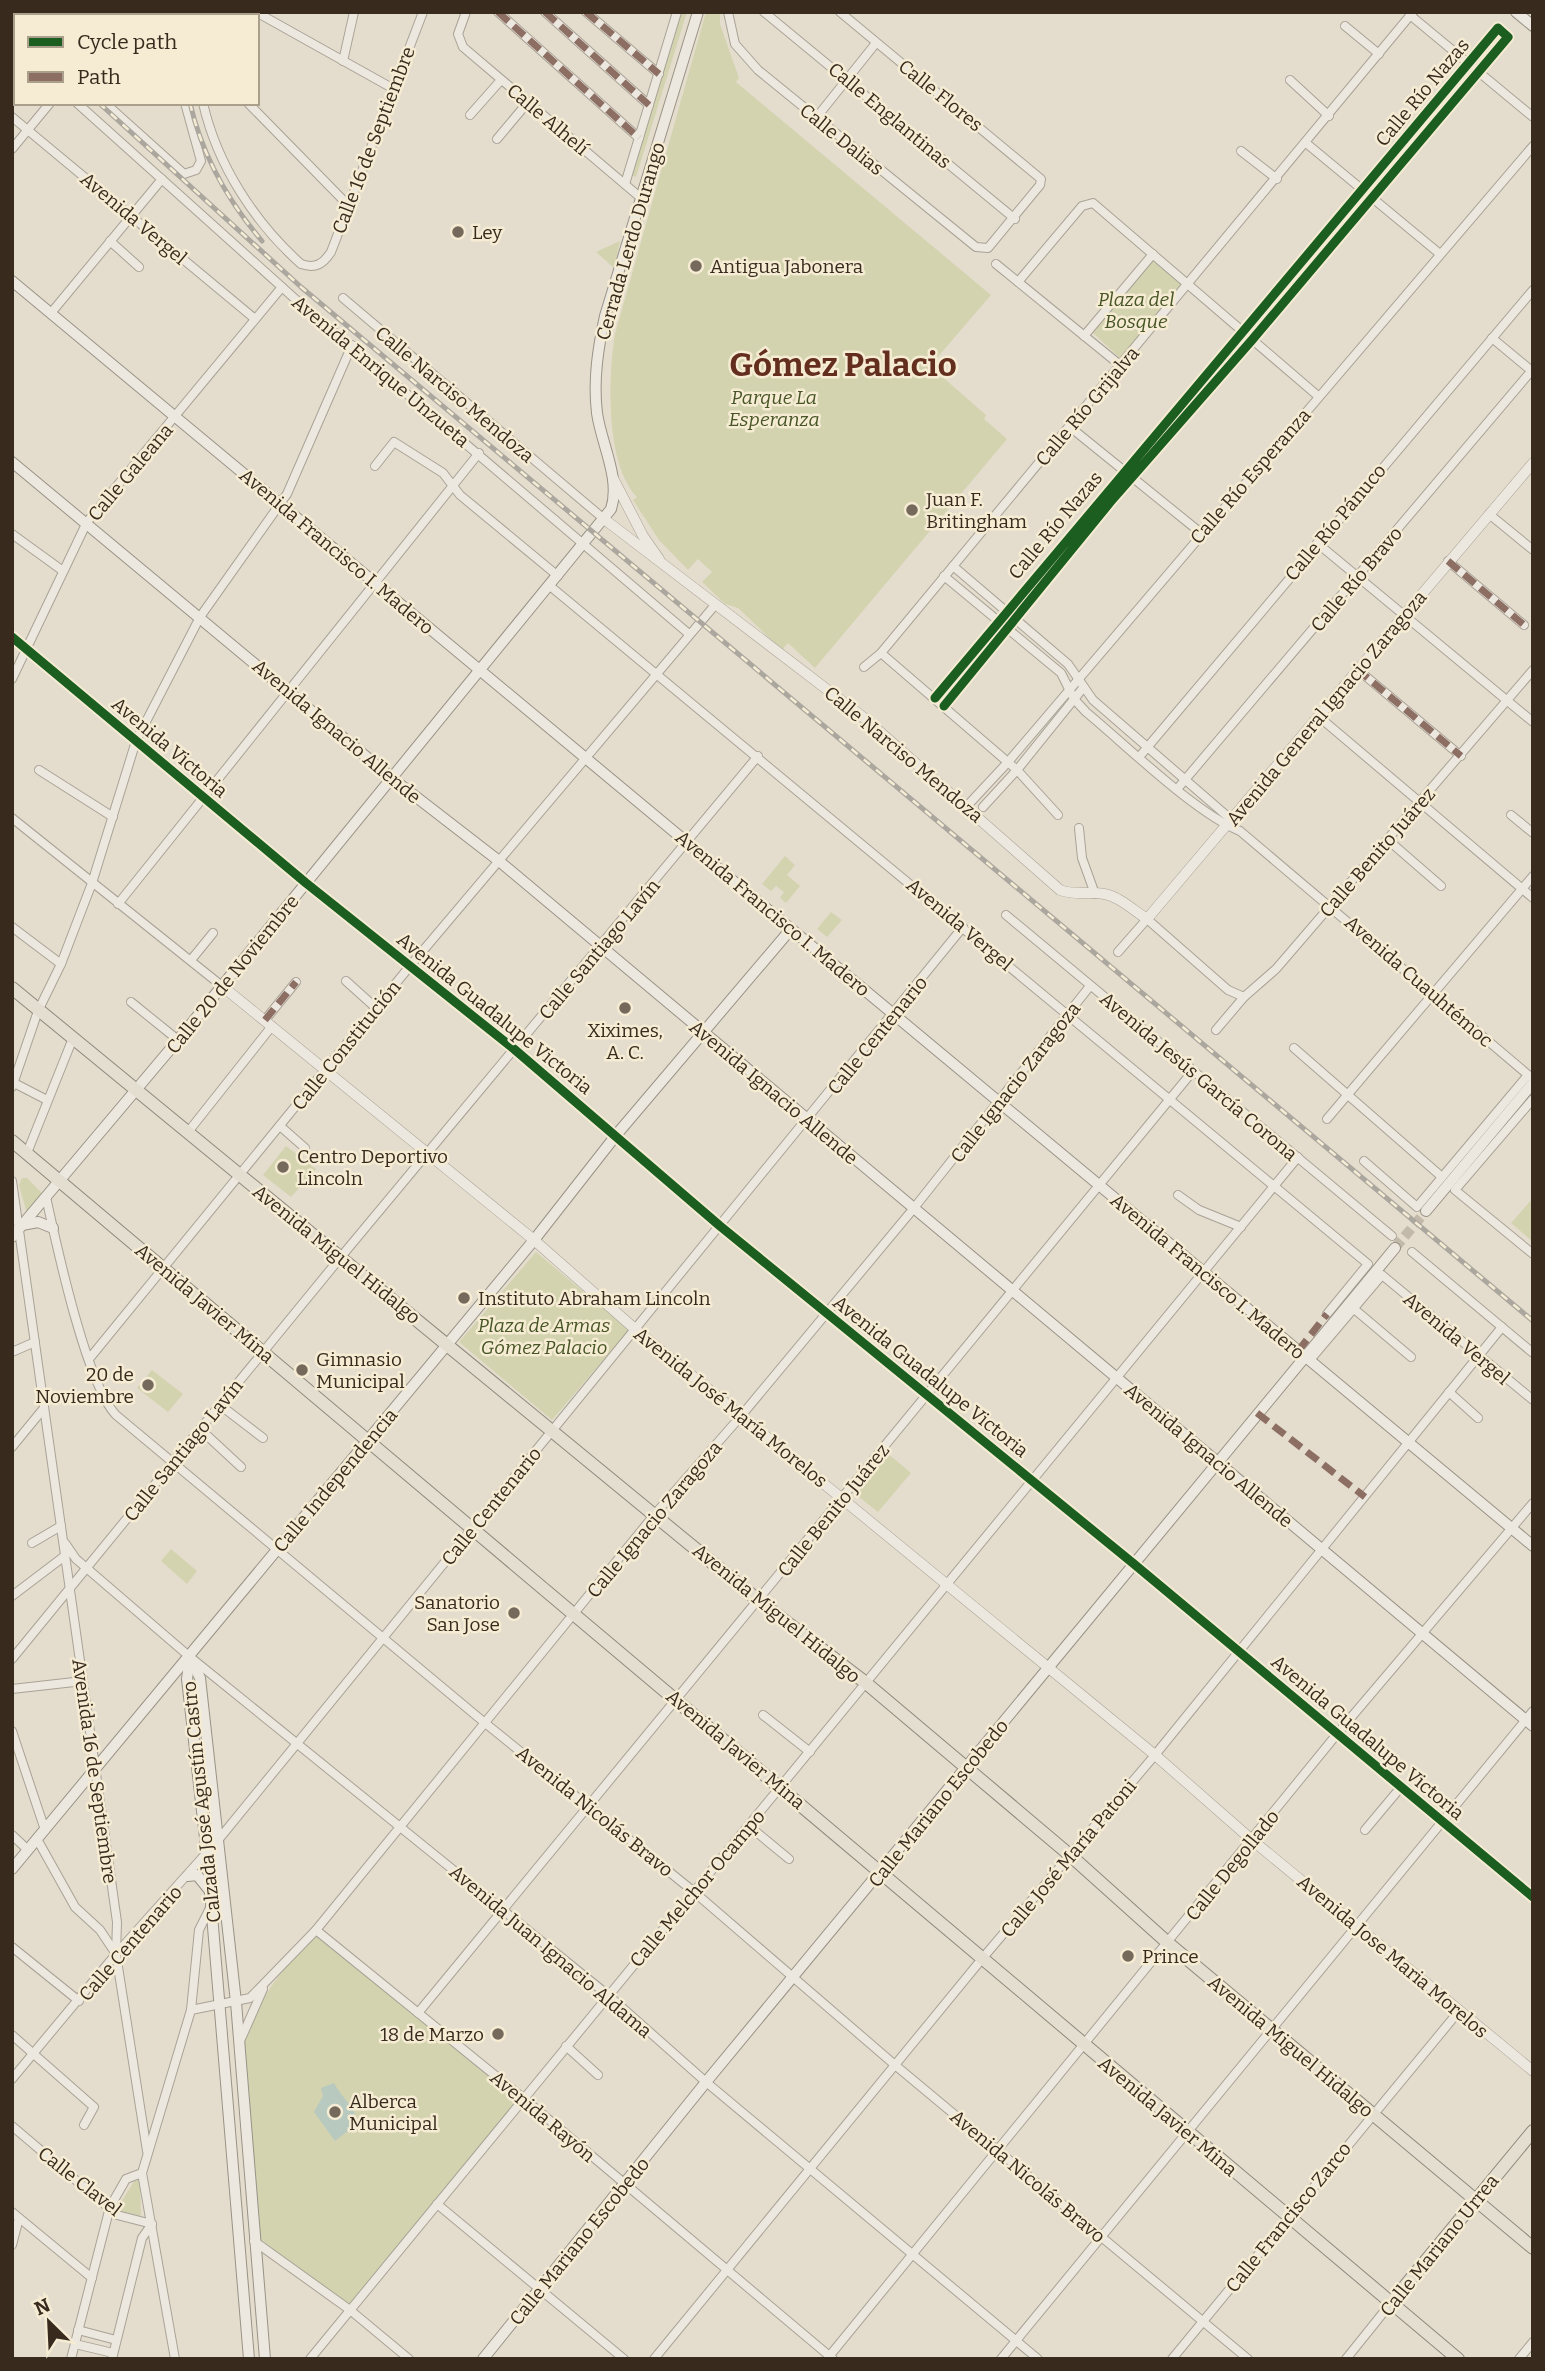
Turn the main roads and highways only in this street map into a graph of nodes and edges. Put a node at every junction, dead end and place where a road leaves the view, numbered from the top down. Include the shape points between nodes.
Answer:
1 (698, 12) edge
2 (1519, 13) edge
3 (1533, 26) edge
4 (12, 281) edge
5 (12, 462) edge
6 (611, 474) joint
7 (481, 671) junction
8 (393, 779) junction
9 (790, 929) junction
10 (12, 988) edge
11 (702, 1033) junction
12 (1531, 1079) edge
13 (138, 1089) junction
14 (12, 1141) edge
15 (60, 1180) junction
16 (1421, 1209) tunnel mouth
17 (52, 1228) road end
18 (18, 1231) edge
19 (1395, 1248) tunnel mouth
20 (446, 1344) junction
21 (1307, 1358) junction
22 (368, 1440) junction
23 (1219, 1461) junction
24 (1533, 1546) edge
25 (190, 1657) junction
26 (1530, 1719) edge
27 (967, 1768) junction
28 (216, 1815) junction
29 (204, 1825) junction
30 (12, 1869) edge
31 (881, 1871) junction
32 (188, 1876) road end
33 (210, 1891) junction
34 (1533, 2131) edge
35 (1476, 2200) junction
36 (1533, 2248) edge
37 (1391, 2303) junction
38 (249, 2359) edge
39 (265, 2359) edge
40 (484, 2359) edge
41 (1458, 2359) edge

1 - 6 main road, Cerrada Lerdo Durango via 598,349 597,412
2 - 3 main road
4 - 7 main road, Avenida Francisco I. Madero
5 - 8 main road, Avenida Ignacio Allende
6 - 7 main road, Calle 20 de Noviembre via 613,501 604,519
7 - 8 main road, Calle 20 de Noviembre
7 - 9 main road, Avenida Francisco I. Madero
8 - 11 main road, Avenida Ignacio Allende via 499,861
8 - 13 main road, Calle 20 de Noviembre
9 - 11 main road, Calle Independencia
9 - 21 main road, Avenida Francisco I. Madero
10 - 13 main road, Avenida Miguel Hidalgo
11 - 20 main road, Calle Independencia
11 - 23 main road, Avenida Ignacio Allende
12 - 16 main road
13 - 15 main road, Calle 20 de Noviembre
13 - 20 main road, Avenida Miguel Hidalgo
14 - 15 main road, Avenida Javier Mina
15 - 18 main road, Calle 20 de Noviembre
15 - 22 main road, Avenida Javier Mina
17 - 18 main road via 38,1222
19 - 21 main road, Calle Mariano Escobedo
20 - 22 main road, Calle Independencia
20 - 27 main road, Avenida Miguel Hidalgo
21 - 23 main road, Calle Mariano Escobedo
21 - 24 main road, Avenida Francisco I. Madero
22 - 25 main road, Calle Independencia
22 - 31 main road, Avenida Javier Mina
23 - 26 main road, Avenida Ignacio Allende
23 - 27 main road, Calle Mariano Escobedo
25 - 28 main road, Calzada José Agustín Castro via 200,1678
25 - 29 main road, Calzada José Agustín Castro via 187,1679
25 - 30 main road, Calle Independencia
27 - 31 main road, Calle Mariano Escobedo
27 - 35 main road, Avenida Miguel Hidalgo
28 - 29 main road
28 - 39 main road, Calzada José Agustín Castro
29 - 33 main road, Calzada José Agustín Castro
31 - 37 main road, Avenida Javier Mina
31 - 40 main road, Calle Mariano Escobedo
32 - 33 main road via 199,1877
33 - 38 main road, Calzada José Agustín Castro
34 - 35 main road, Calle Mariano Urrea
35 - 36 main road, Avenida Miguel Hidalgo
35 - 37 main road, Calle Mariano Urrea
37 - 41 main road, Avenida Javier Mina

